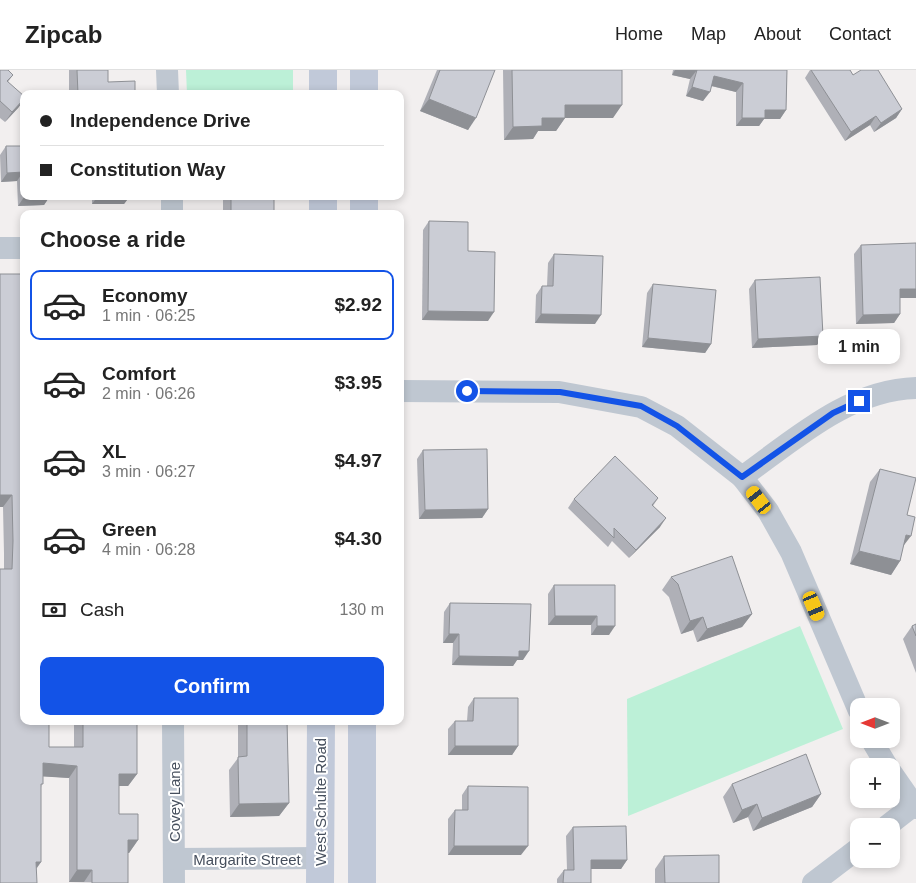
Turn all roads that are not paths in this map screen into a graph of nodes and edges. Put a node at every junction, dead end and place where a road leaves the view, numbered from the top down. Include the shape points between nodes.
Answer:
1 (168, 70) edge
2 (323, 70) edge
3 (364, 70) edge
4 (168, 90) edge
5 (323, 90) edge
6 (364, 90) edge
7 (0, 248) edge
8 (20, 248) edge
9 (916, 388) edge
10 (404, 391) edge
11 (742, 477) junction
12 (853, 698) edge
13 (173, 725) edge
14 (321, 725) edge
15 (362, 725) edge
16 (900, 785) edge
17 (915, 807) edge
18 (899, 818) edge
19 (850, 855) edge
20 (174, 859) junction
21 (320, 871) edge
22 (174, 883) edge
23 (362, 883) edge
24 (813, 883) edge

1 - 4 street
2 - 5 main road
3 - 6 main road
7 - 8 street
9 - 11 street via 872,396 833,413
10 - 11 street via 560,392 641,406 677,426
11 - 12 street via 768,511 791,552
13 - 20 street, Covey Lane
14 - 21 main road, West Schulte Road
15 - 23 main road
16 - 17 street
17 - 18 street
19 - 24 street
20 - 21 street, Margarite Street
20 - 22 street, Covey Lane

